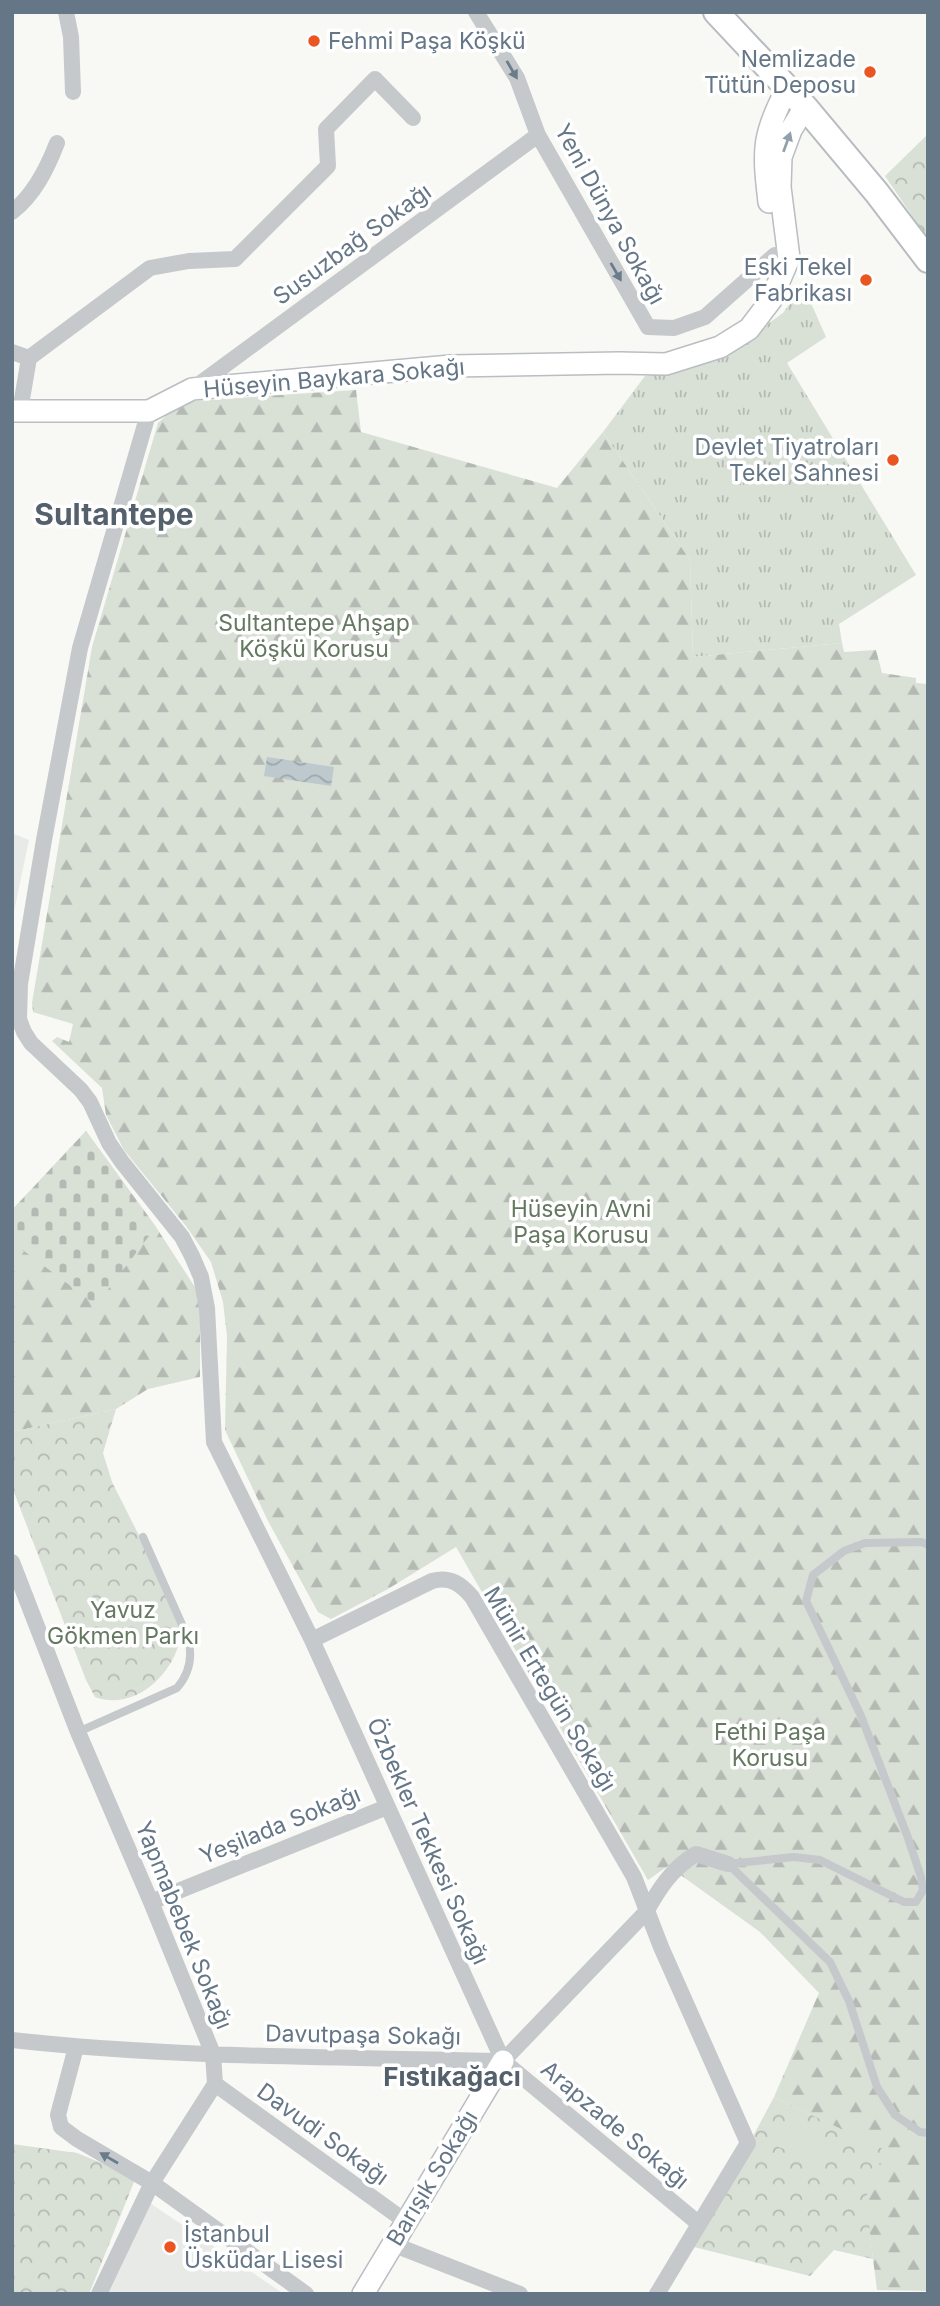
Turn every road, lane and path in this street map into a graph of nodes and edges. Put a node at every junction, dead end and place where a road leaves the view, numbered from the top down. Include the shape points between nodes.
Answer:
1 (66, 12) edge
2 (476, 12) edge
3 (716, 12) edge
4 (788, 88) junction
5 (73, 92) dead end
6 (805, 107) junction
7 (414, 118) dead end
8 (538, 135) junction
9 (57, 143) dead end
10 (12, 212) edge
11 (782, 256) junction
12 (928, 260) edge
13 (12, 352) edge
14 (29, 358) junction
15 (192, 389) junction
16 (16, 411) edge
17 (149, 411) junction
18 (16, 1018) edge
19 (143, 1537) dead end
20 (928, 1545) edge
21 (12, 1562) edge
22 (312, 1640) junction
23 (78, 1732) junction
24 (387, 1807) junction
25 (728, 1864) junction
26 (151, 1902) junction
27 (646, 1912) junction
28 (12, 2040) edge
29 (76, 2047) junction
30 (213, 2054) junction
31 (503, 2061) junction
32 (215, 2084) junction
33 (928, 2133) edge
34 (152, 2183) junction
35 (405, 2221) junction
36 (698, 2223) junction
37 (392, 2244) junction
38 (99, 2294) edge
39 (306, 2294) edge
40 (363, 2294) edge
41 (520, 2294) edge
42 (657, 2294) edge

1 - 5 street
2 -> 8 street, Yeni Dünya Sokağı via 517,78
3 - 4 main road
4 - 6 main road
4 - 11 street, Hüseyin Baykara Sokağı via 766,137 765,167
11 -> 6 street via 781,157
6 - 12 main road
7 - 14 street via 375,79 326,129 328,166 234,259 150,268
8 -> 11 street, Yeni Dünya Sokağı via 648,327 674,328 705,317
8 - 15 street, Susuzbağ Sokağı
9 - 10 street via 27,201
11 - 15 street, Hüseyin Baykara Sokağı via 771,300 749,328 720,347 667,364 451,366
13 - 14 street
14 - 16 street
15 - 17 street, Hüseyin Baykara Sokağı
16 - 17 street, Hüseyin Baykara Sokağı
17 - 18 street via 80,648
18 - 22 street via 31,1043 90,1102 109,1143 192,1256 207,1308 214,1442
19 - 23 lane via 188,1638 187,1674 177,1688
20 - 25 lane via 865,1543 844,1551 813,1575 806,1601 861,1716 910,1846 923,1890 916,1902 904,1902 820,1860 794,1857
21 - 23 street, Yapmabebek Sokağı
22 - 24 street, Özbekler Tekkesi Sokağı
22 - 27 street, Münir Ertegün Sokağı via 432,1581 448,1580 464,1588 634,1877
23 - 26 street, Yapmabebek Sokağı
24 - 26 street, Yeşilada Sokağı
24 - 31 street, Özbekler Tekkesi Sokağı
25 - 27 street, Barışık Sokağı via 695,1854 663,1882
25 - 33 lane via 830,1962 849,2001 877,2087 895,2115
26 - 30 street, Yapmabebek Sokağı
27 - 31 street, Barışık Sokağı
27 - 36 street, Münir Ertegün Sokağı via 748,2143
28 - 29 street, Davutpaşa Sokağı
29 - 30 street, Davutpaşa Sokağı
34 -> 29 street via 61,2127 58,2115
30 - 31 street, Davutpaşa Sokağı
30 - 32 street, Yapmabebek Sokağı
31 - 35 street, Barışık Sokağı
31 - 36 street, Arapzade Sokağı
32 - 34 street
32 - 35 street, Davudi Sokağı
34 - 38 street
34 - 39 street
35 - 37 street, Barışık Sokağı
36 - 42 street
37 - 40 street, Barışık Sokağı
37 - 41 street

